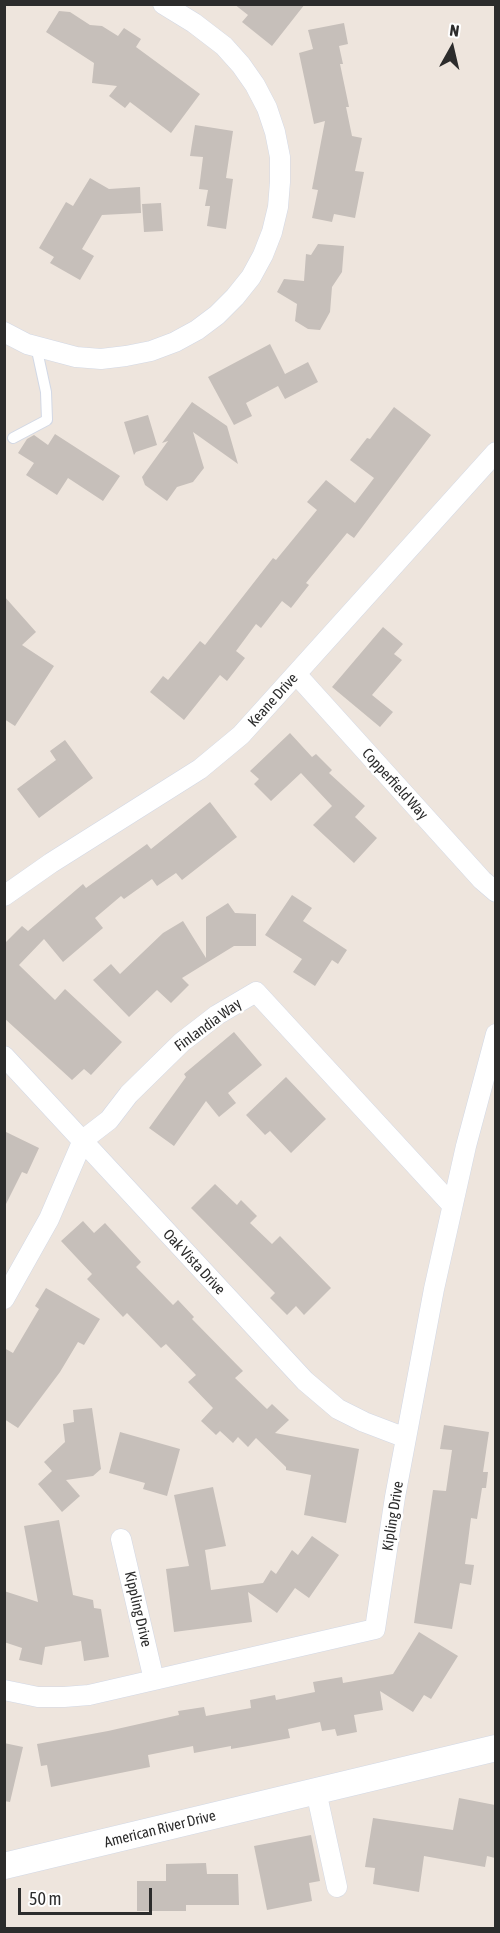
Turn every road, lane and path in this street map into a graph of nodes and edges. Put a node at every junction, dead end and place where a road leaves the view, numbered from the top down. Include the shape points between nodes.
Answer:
1 (163, 4) edge
2 (4, 332) edge
3 (36, 346) junction
4 (13, 438) dead end
5 (493, 460) edge
6 (296, 674) junction
7 (495, 892) edge
8 (4, 896) edge
9 (495, 1034) edge
10 (4, 1056) edge
11 (83, 1140) junction
12 (452, 1205) junction
13 (4, 1299) edge
14 (406, 1438) junction
15 (122, 1539) dead end
16 (154, 1680) junction
17 (4, 1690) edge
18 (495, 1748) edge
19 (316, 1791) junction
20 (4, 1866) edge
21 (337, 1887) dead end

1 - 3 street via 224,46 246,72 267,108 280,157 278,207 272,232 251,277 235,297 197,330 175,342 151,351 101,358 76,357
2 - 3 street
3 - 4 lane via 47,420
5 - 6 street, Keane Drive
6 - 7 street, Copperfield Way
6 - 8 street, Keane Drive via 241,735 200,769
9 - 12 street, Kipling Drive
10 - 11 street, Oak Vista Drive
11 - 12 street, Finlandia Way via 109,1120 129,1094 182,1042 256,992
11 - 13 street, Finlandia Way via 49,1219
11 - 14 street, Oak Vista Drive via 305,1381 338,1409
12 - 14 street, Kipling Drive
14 - 16 street, Kipling Drive via 375,1629
15 - 16 street, Kippling Drive
16 - 17 street, Kipling Drive via 64,1698
18 - 19 street, American River Drive
19 - 20 street, American River Drive
19 - 21 street

